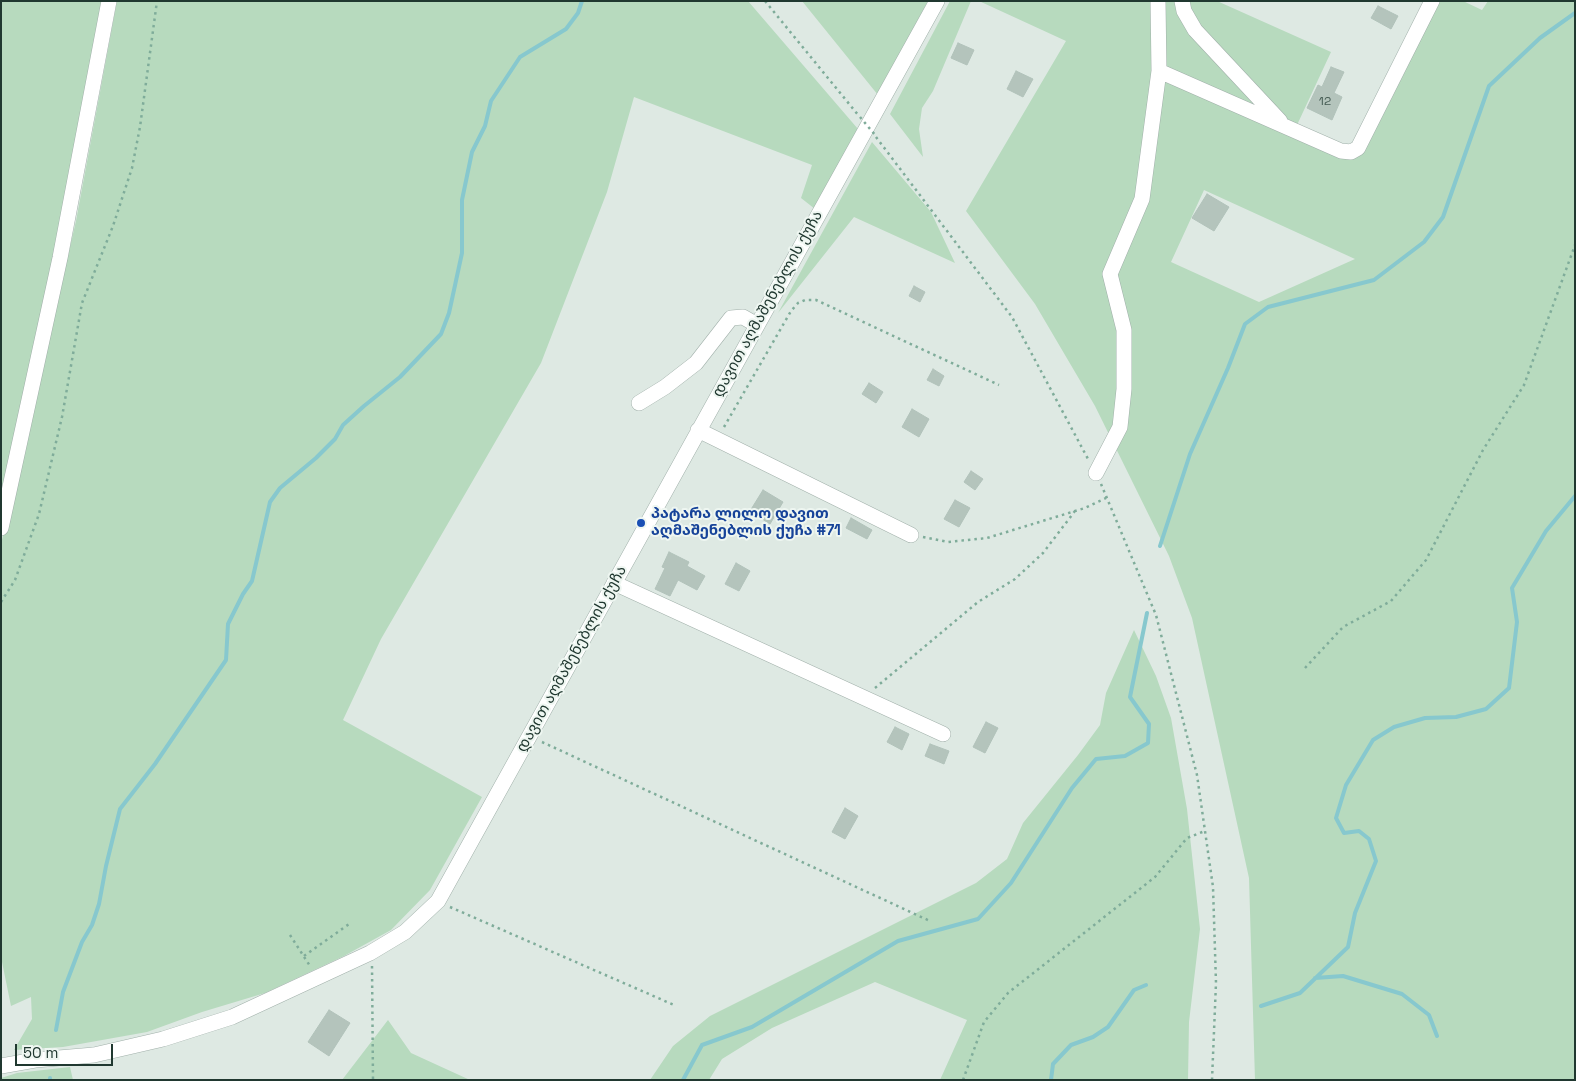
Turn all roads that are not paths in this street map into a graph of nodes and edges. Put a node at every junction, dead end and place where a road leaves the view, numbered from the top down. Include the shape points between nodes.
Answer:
1 (109, 1) edge
2 (937, 1) edge
3 (1158, 1) edge
4 (1182, 1) edge
5 (1432, 1) edge
6 (1159, 71) junction
7 (1284, 126) junction
8 (757, 325) junction
9 (639, 403) dead end
10 (698, 430) junction
11 (1096, 473) road end
12 (1, 528) edge
13 (911, 535) road end
14 (614, 583) junction
15 (942, 734) dead end
16 (1, 1066) edge

1 - 12 street via 60,258
2 - 8 street, დავით აღმაშენებლის ქუჩა
3 - 6 street
4 - 7 street via 1195,30
5 - 7 street via 1358,148 1351,152 1341,151
6 - 7 street
6 - 11 street via 1142,199 1110,274 1124,330 1124,389 1120,427
8 - 9 street via 743,316 731,318 696,362
8 - 10 street, დავით აღმაშენებლის ქუჩა
10 - 13 street
10 - 14 street, დავით აღმაშენებლის ქუჩა
14 - 15 street
14 - 16 street, დავით აღმაშენებლის ქუჩა via 438,901 405,932 318,978 232,1016 163,1039 94,1055

